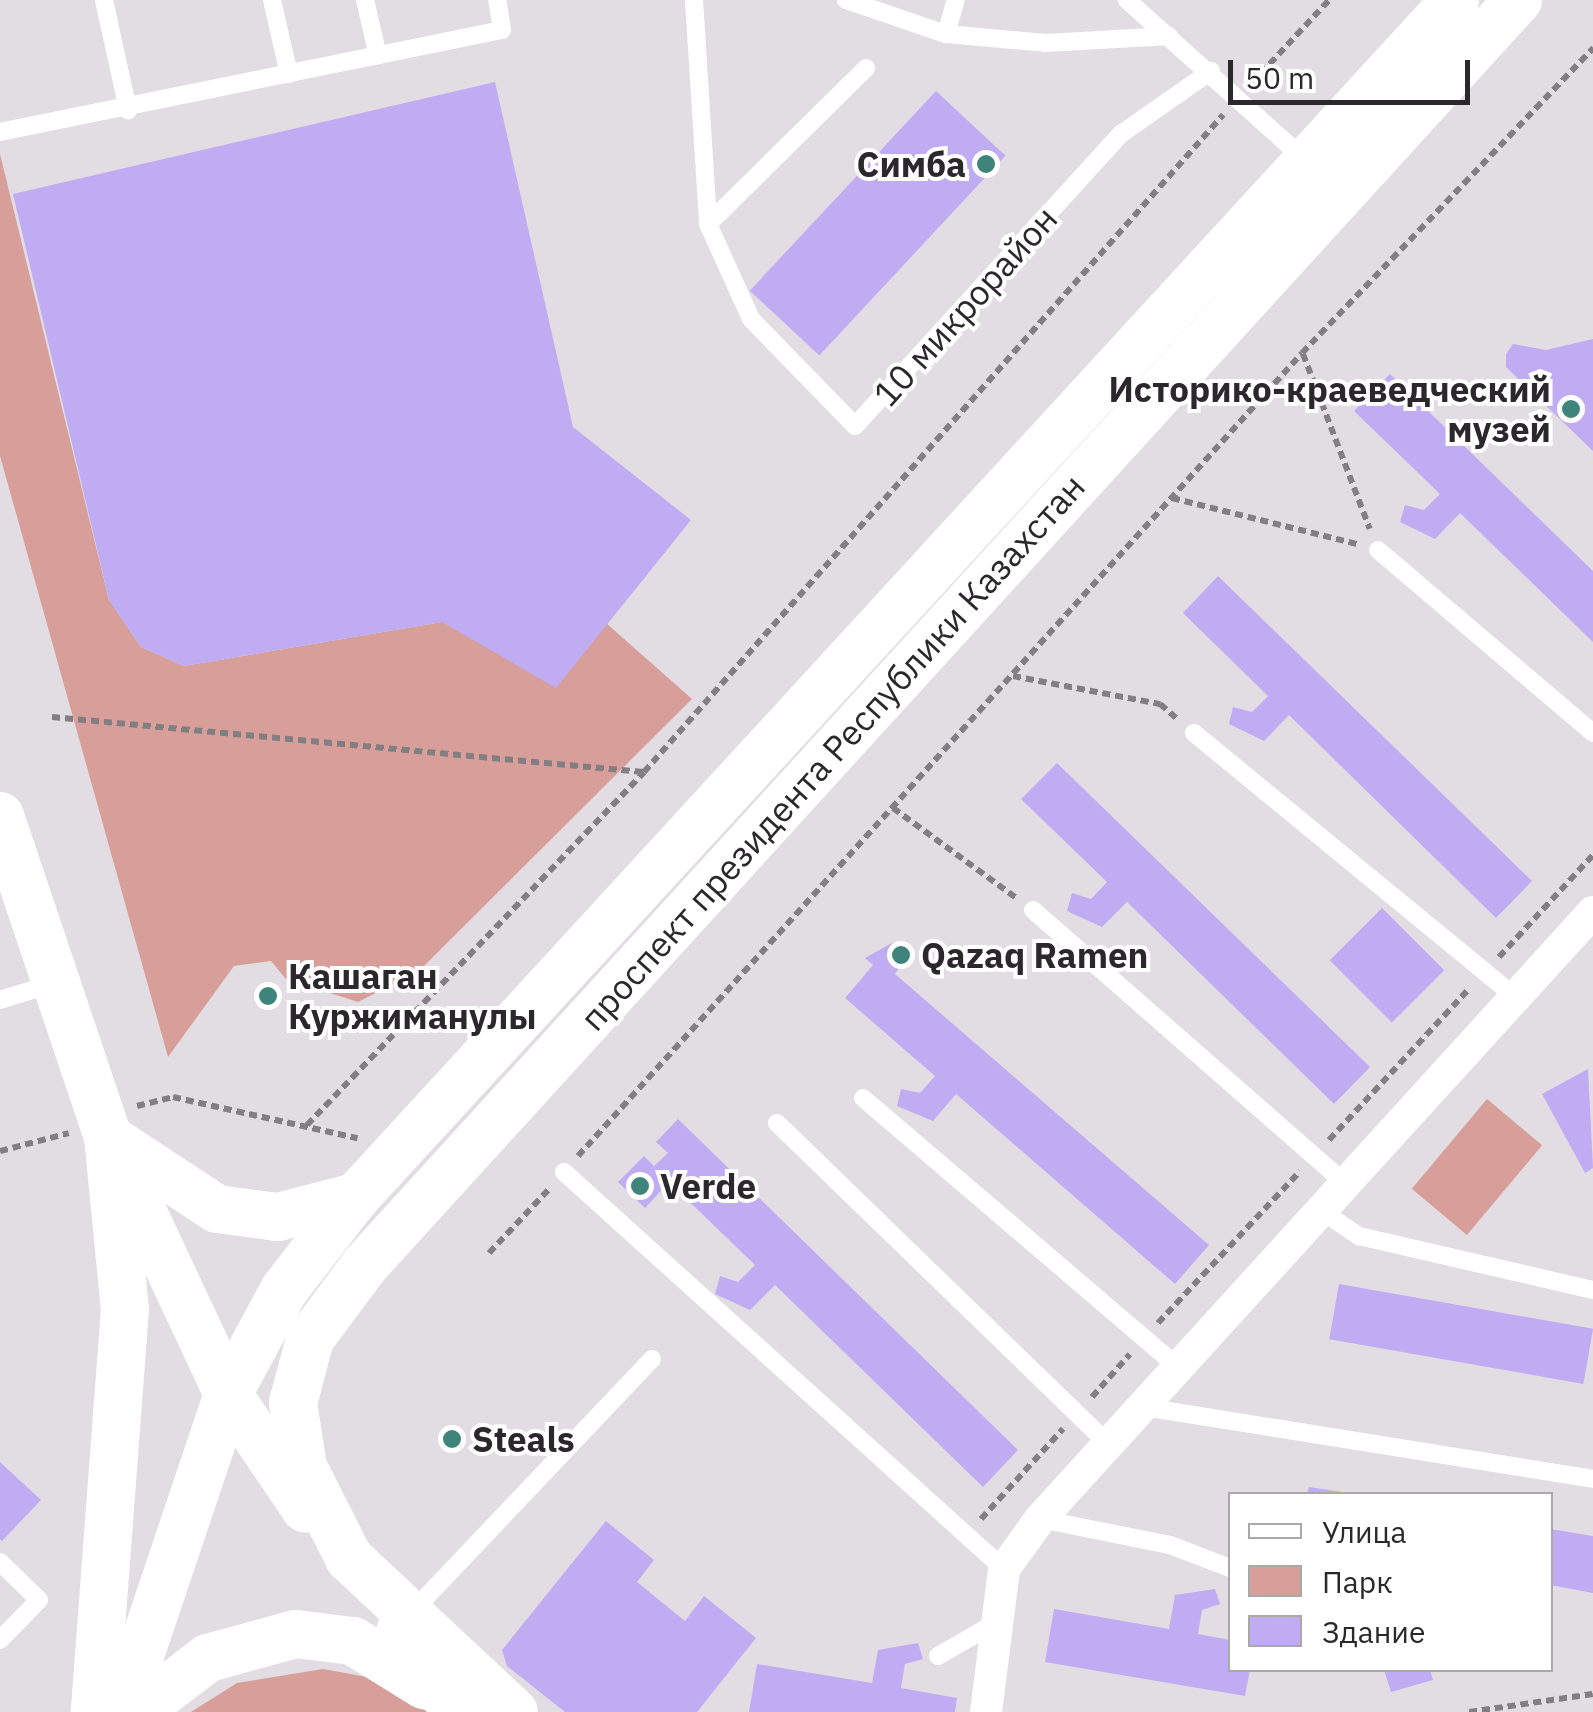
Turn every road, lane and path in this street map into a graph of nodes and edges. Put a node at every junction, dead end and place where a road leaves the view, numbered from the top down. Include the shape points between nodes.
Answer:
1 (104, 0) edge
2 (272, 0) edge
3 (365, 0) edge
4 (497, 0) edge
5 (694, 0) edge
6 (846, 0) edge
7 (956, 0) edge
8 (1127, 0) edge
9 (1329, 0) edge
10 (1455, 0) edge
11 (1518, 0) edge
12 (946, 34) junction
13 (1169, 36) junction
14 (1593, 48) edge
15 (378, 56) junction
16 (866, 68) dead end
17 (1211, 71) junction
18 (289, 74) junction
19 (1239, 97) junction
20 (128, 110) junction
21 (0, 132) edge
22 (1307, 161) junction
23 (1339, 196) junction
24 (708, 224) junction
25 (1302, 353) junction
26 (1172, 498) junction
27 (1378, 550) junction
28 (1012, 676) junction
29 (52, 717) dead end
30 (1194, 734) joint
31 (1593, 734) edge
32 (644, 772) junction
33 (893, 808) junction
34 (0, 816) edge
35 (1593, 855) edge
36 (1032, 910) joint
37 (1593, 912) edge
38 (1483, 974) junction
39 (58, 982) junction
40 (1517, 998) junction
41 (0, 1000) edge
42 (863, 1098) dead end
43 (778, 1123) dead end
44 (308, 1125) junction
45 (105, 1126) junction
46 (363, 1140) dead end
47 (0, 1151) edge
48 (1314, 1156) junction
49 (564, 1172) junction
50 (1348, 1186) junction
51 (356, 1198) junction
52 (1326, 1214) junction
53 (489, 1253) dead end
54 (1593, 1290) edge
55 (1144, 1339) junction
56 (652, 1359) dead end
57 (1180, 1369) junction
58 (228, 1394) junction
59 (1144, 1406) junction
60 (1077, 1414) junction
61 (1108, 1444) junction
62 (1593, 1479) edge
63 (1040, 1520) junction
64 (966, 1535) junction
65 (349, 1558) junction
66 (0, 1562) edge
67 (1228, 1567) edge
68 (1004, 1569) junction
69 (411, 1614) junction
70 (997, 1622) junction
71 (0, 1640) edge
72 (938, 1656) dead end
73 (1593, 1694) edge
74 (95, 1712) edge
75 (121, 1712) edge
76 (137, 1712) edge
77 (454, 1712) edge
78 (514, 1712) edge
79 (986, 1712) edge
80 (1469, 1712) edge

1 - 20 lane
2 - 18 lane
3 - 15 lane
4 - 15 lane via 502,30
5 - 24 lane, 10 микрорайон
6 - 12 lane
7 - 12 lane
8 - 13 lane
9 - 19 path
10 - 22 main road, проспект президента Республики Казахстан
11 - 23 main road, проспект президента Республики Казахстан
12 - 13 lane via 1046,43
13 - 17 lane
14 - 25 path
15 - 18 lane
16 - 24 lane
17 - 19 lane
17 - 24 lane, 10 микрорайон via 1121,134 855,426 751,319
18 - 20 lane
19 - 22 lane
19 - 32 path
20 - 21 lane
22 - 23 lane
22 - 51 main road, проспект президента Республики Казахстан
23 - 65 main road, проспект президента Республики Казахстан via 364,1264 321,1324 292,1403 303,1467
25 - 26 path
25 - 27 path
26 - 27 path
26 - 28 path
27 - 31 lane
28 - 30 path via 1160,704
28 - 33 path
29 - 32 path
30 - 38 lane
32 - 44 path
33 - 36 path
33 - 49 path
34 - 39 main road
35 - 38 path
36 - 48 lane
37 - 40 street
38 - 40 lane
38 - 48 path
39 - 41 lane
39 - 45 main road
40 - 50 street
42 - 55 lane
43 - 60 lane
44 - 45 path via 172,1097
44 - 46 path
45 - 47 path
45 - 51 main road via 217,1210 278,1217
45 - 58 main road
45 - 74 main road via 125,1310
48 - 50 lane
48 - 55 path
49 - 53 path
49 - 64 lane
50 - 52 street
51 - 58 main road, проспект президента Республики Казахстан via 284,1290
52 - 54 lane via 1359,1236
52 - 57 street
55 - 57 lane
55 - 60 path
56 - 69 lane
57 - 59 street
58 - 65 main road via 284,1483
58 - 75 main road, проспект президента Республики Казахстан
59 - 61 street
59 - 62 lane
60 - 61 lane
60 - 64 path
61 - 63 street
63 - 67 lane via 1170,1545
63 - 68 street
64 - 68 lane
65 - 69 main road
65 - 77 main road
66 - 71 lane via 39,1600
68 - 70 street
69 - 78 main road
70 - 72 lane
70 - 79 street
73 - 80 path
76 - 77 main road via 208,1658 296,1634 354,1641 397,1661

